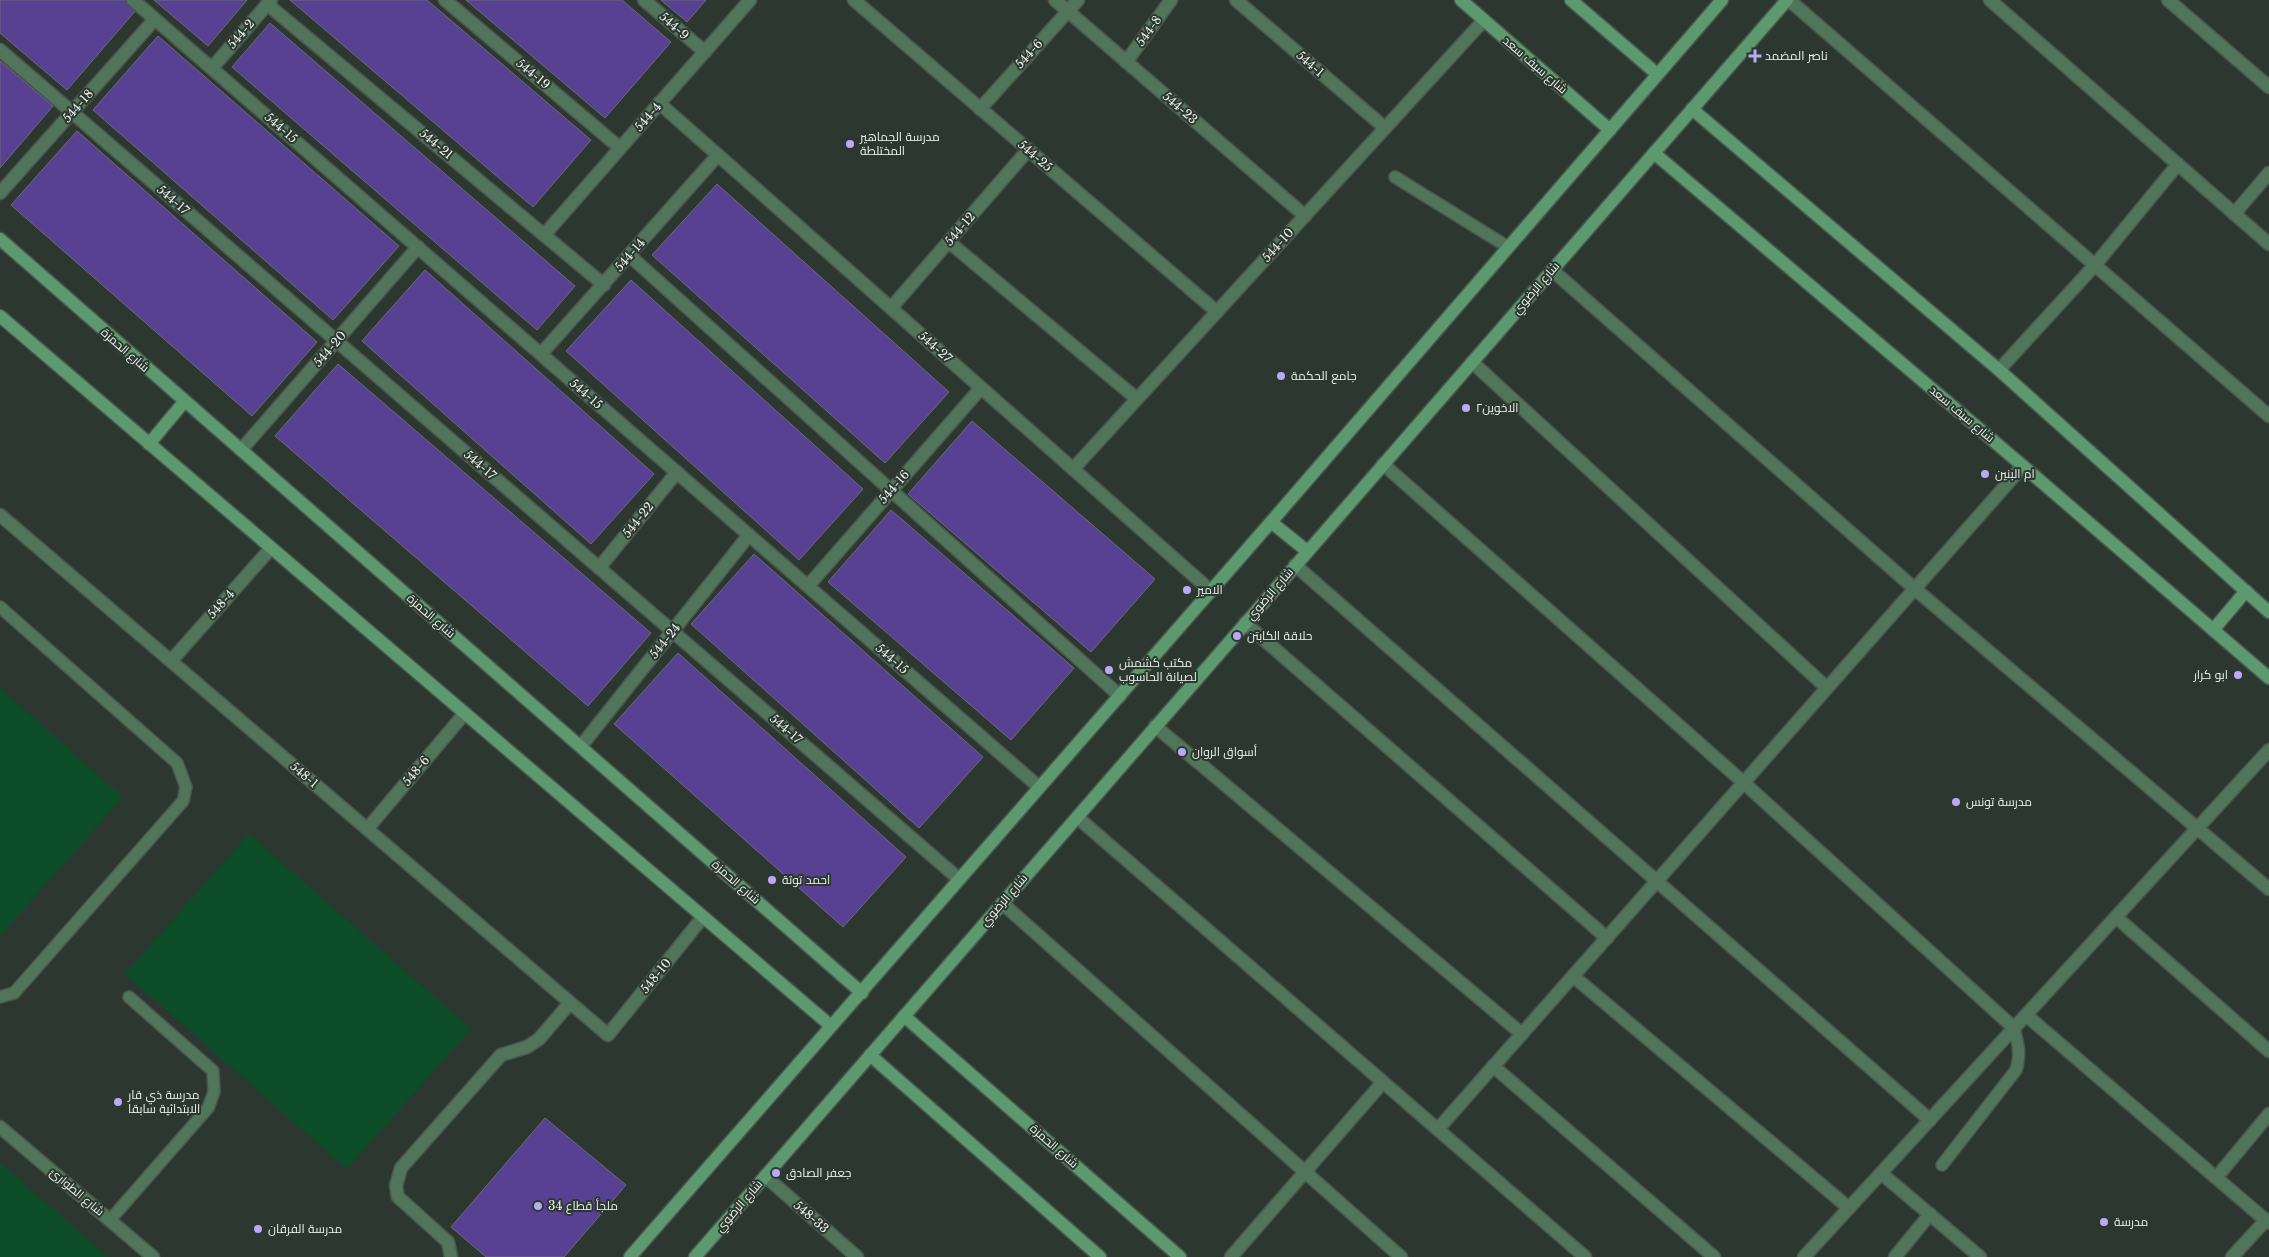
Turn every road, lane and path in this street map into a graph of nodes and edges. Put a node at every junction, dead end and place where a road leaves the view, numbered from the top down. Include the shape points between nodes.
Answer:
1 (134, 0) edge
2 (445, 0) edge
3 (644, 0) edge
4 (750, 0) edge
5 (854, 0) edge
6 (1055, 0) edge
7 (1078, 0) edge
8 (1171, 0) edge
9 (1236, 0) edge
10 (1461, 0) edge
11 (1571, 0) edge
12 (1722, 0) edge
13 (1788, 0) edge
14 (1990, 0) edge
15 (2168, 0) edge
16 (269, 2) edge
17 (1068, 11) junction
18 (155, 19) junction
19 (1484, 20) junction
20 (0, 50) edge
21 (705, 52) junction
22 (1126, 62) junction
23 (212, 68) junction
24 (1657, 74) junction
25 (2269, 87) edge
26 (660, 103) junction
27 (980, 109) junction
28 (1692, 109) junction
29 (72, 112) junction
30 (1385, 128) junction
31 (1610, 130) junction
32 (620, 148) junction
33 (1028, 150) junction
34 (1654, 153) junction
35 (718, 155) junction
36 (2178, 164) junction
37 (2269, 173) edge
38 (1395, 177) dead end
39 (0, 192) edge
40 (2234, 214) junction
41 (1305, 216) junction
42 (545, 234) junction
43 (0, 239) edge
44 (949, 242) junction
45 (2269, 244) edge
46 (418, 247) junction
47 (1508, 247) junction
48 (630, 256) junction
49 (2095, 265) junction
50 (1552, 270) junction
51 (604, 284) junction
52 (891, 308) junction
53 (1217, 312) junction
54 (1, 320) edge
55 (337, 342) junction
56 (541, 354) junction
57 (1472, 362) junction
58 (1999, 370) junction
59 (981, 388) junction
60 (1137, 400) junction
61 (184, 402) junction
62 (2269, 416) edge
63 (149, 444) junction
64 (241, 450) junction
65 (1383, 464) junction
66 (2023, 466) junction
67 (1073, 470) junction
68 (677, 472) junction
69 (891, 490) junction
70 (0, 515) edge
71 (1271, 522) junction
72 (749, 534) junction
73 (271, 548) junction
74 (1307, 551) junction
75 (1295, 565) junction
76 (599, 568) junction
77 (808, 586) junction
78 (1915, 589) junction
79 (1211, 591) junction
80 (2246, 591) junction
81 (0, 607) edge
82 (2269, 612) edge
83 (1245, 623) junction
84 (2213, 630) junction
85 (672, 631) junction
86 (171, 661) junction
87 (2269, 678) edge
88 (1827, 688) junction
89 (1120, 696) junction
90 (465, 713) junction
91 (1155, 726) junction
92 (580, 746) junction
93 (2269, 750) edge
94 (1744, 783) junction
95 (1039, 787) junction
96 (1077, 817) junction
97 (2197, 828) junction
98 (367, 829) junction
99 (959, 879) junction
100 (1656, 881) junction
101 (2269, 889) edge
102 (1002, 903) junction
103 (2116, 916) junction
104 (703, 917) junction
105 (1607, 938) junction
106 (1573, 976) junction
107 (862, 992) junction
108 (0, 997) edge
109 (129, 997) dead end
110 (570, 1003) junction
111 (2026, 1015) junction
112 (904, 1016) junction
113 (831, 1026) junction
114 (2014, 1028) junction
115 (1522, 1034) junction
116 (608, 1035) joint
117 (2269, 1052) edge
118 (870, 1055) junction
119 (1493, 1066) junction
120 (1383, 1082) junction
121 (2269, 1114) edge
122 (1930, 1120) junction
123 (0, 1127) edge
124 (1438, 1130) junction
125 (1942, 1165) dead end
126 (1305, 1171) junction
127 (1881, 1173) junction
128 (765, 1176) junction
129 (2216, 1178) junction
130 (1849, 1208) junction
131 (1930, 1214) junction
132 (110, 1220) junction
133 (2267, 1221) edge
134 (152, 1257) edge
135 (451, 1257) edge
136 (630, 1257) edge
137 (695, 1257) edge
138 (857, 1257) edge
139 (1100, 1257) edge
140 (1180, 1257) edge
141 (1231, 1257) edge
142 (1401, 1257) edge
143 (1585, 1257) edge
144 (1714, 1257) edge
145 (1804, 1257) edge
146 (1895, 1257) edge
147 (1980, 1257) edge
148 (2232, 1257) edge

1 - 18 street, 544-15
2 - 32 street, 544-19
3 - 21 street, 544-9
4 - 21 street, 544-4
5 - 27 street, 544-25
6 - 17 street, 544-23
7 - 17 street, 544-6
8 - 22 street, 544-8
9 - 30 street, 544-1
10 - 19 street, شارع سيف سعد
11 - 24 street
12 - 24 street
13 - 28 street, شارع الرضوي
13 - 49 street
14 - 36 street
15 - 25 street
16 - 23 street, 544-2
16 - 42 street, 544-21
17 - 22 street, 544-23
17 - 27 street, 544-6
18 - 23 street, 544-15
18 - 29 street, 544-18
19 - 30 street, 544-10
19 - 31 street, شارع سيف سعد
20 - 29 street, 544-17
21 - 26 street, 544-4
22 - 41 street, 544-23
23 - 46 street, 544-15
24 - 31 street
26 - 32 street, 544-4
26 - 35 street, 544-27
27 - 33 street, 544-25
28 - 34 street, شارع الرضوي
28 - 58 street
29 - 39 street, 544-18
29 - 55 street, 544-17
30 - 41 street, 544-10
31 - 47 street
32 - 42 street, 544-4
33 - 44 street, 544-12
33 - 53 street, 544-25
34 - 50 street, شارع الرضوي
34 - 66 street, شارع سيف سعد
35 - 48 street, 544-14
35 - 52 street, 544-27
36 - 40 street
36 - 49 street
37 - 40 street
38 - 47 lane
40 - 45 street
41 - 53 street, 544-10
42 - 51 street, 544-21
43 - 61 street, شارع الحمزة
44 - 52 street, 544-12
44 - 60 street
46 - 55 street, 544-20
46 - 56 street, 544-15
47 - 71 street
48 - 51 street, 544-14
48 - 69 street
49 - 58 street
49 - 62 street
50 - 57 street, شارع الرضوي
50 - 78 street
51 - 56 street, 544-14
52 - 59 street, 544-27
53 - 60 street, 544-10
54 - 63 street
55 - 64 street, 544-20
55 - 76 street, 544-17
56 - 68 street, 544-15
57 - 65 street, شارع الرضوي
57 - 88 street
58 - 80 street
59 - 67 street, 544-27
59 - 69 street, 544-16
60 - 67 street, 544-10
61 - 63 street
61 - 64 street, شارع الحمزة
63 - 73 street
64 - 92 street, شارع الحمزة
65 - 74 street, شارع الرضوي
65 - 94 street
66 - 78 street
66 - 84 street, شارع سيف سعد
67 - 79 street, 544-27
68 - 72 street, 544-15
68 - 76 street, 544-22
69 - 77 street, 544-16
69 - 89 street
70 - 86 street, 548-1
71 - 74 street
71 - 79 street
72 - 77 street, 544-15
72 - 85 street, 544-24
73 - 86 street, 548-4
73 - 90 street
74 - 75 street, شارع الرضوي
75 - 83 street, شارع الرضوي
75 - 100 street
76 - 85 street, 544-17
77 - 95 street, 544-15
78 - 88 street
78 - 97 street
79 - 89 street
80 - 82 street
80 - 84 street
81 - 108 lane via 178,763 186,787 184,801 14,992
83 - 91 street, شارع الرضوي
83 - 105 street
84 - 87 street, شارع سيف سعد
85 - 92 street, 544-24
85 - 99 street, 544-17
86 - 98 street, 548-1
88 - 94 street
89 - 95 street
90 - 98 street, 548-6
90 - 104 street
91 - 96 street, شارع الرضوي
91 - 115 street
92 - 107 street, شارع الحمزة
93 - 97 street
94 - 100 street
94 - 114 street
95 - 99 street
96 - 102 street, شارع الرضوي
96 - 120 street
97 - 101 street
97 - 103 street
98 - 110 street, 548-1
99 - 107 street
100 - 105 street
100 - 122 street
102 - 112 street, شارع الرضوي
102 - 126 street
103 - 111 street
103 - 117 street
104 - 113 street
104 - 116 street, 548-10
105 - 106 street
106 - 115 street
106 - 130 street
107 - 113 street
109 - 132 lane via 213,1071 214,1092 208,1108
110 - 116 street, 548-1
110 - 135 street via 539,1039 527,1047 501,1055 401,1168 396,1186 398,1197 448,1242
111 - 114 street
111 - 129 street
112 - 118 street, شارع الرضوي
112 - 140 street, شارع الحمزة
113 - 136 street
114 - 122 street
114 - 125 lane via 2020,1048 2016,1070
115 - 119 street
118 - 128 street, شارع الرضوي
118 - 139 street
119 - 124 street
119 - 144 street
120 - 124 street
120 - 126 street
121 - 129 street
122 - 127 street
123 - 132 street, شارع الطوارئ
124 - 143 street
126 - 141 street
126 - 142 street
127 - 130 street
127 - 131 street
128 - 137 street, شارع الرضوي
128 - 138 street, 548-33
129 - 133 street
130 - 145 street
131 - 146 street
131 - 147 street
132 - 134 street, شارع الطوارئ
133 - 148 street

